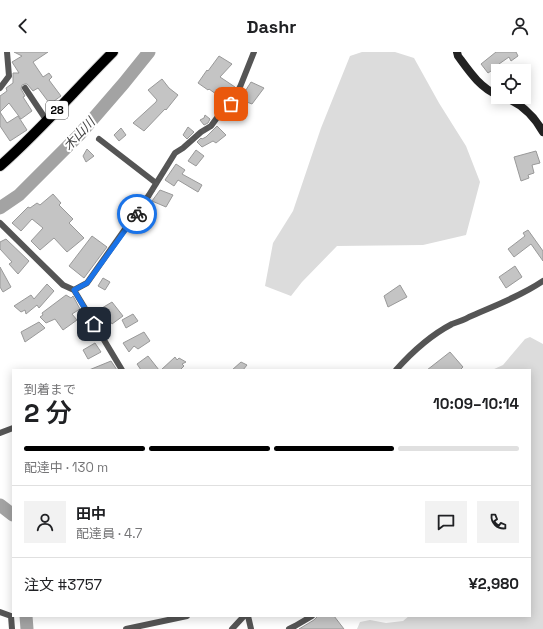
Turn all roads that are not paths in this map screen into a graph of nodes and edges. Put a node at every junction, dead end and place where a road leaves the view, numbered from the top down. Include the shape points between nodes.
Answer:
1 (7, 52) edge
2 (113, 52) edge
3 (254, 52) edge
4 (457, 52) edge
5 (0, 88) edge
6 (25, 88) dead end
7 (491, 92) edge
8 (517, 104) edge
9 (47, 121) junction
10 (543, 132) edge
11 (98, 139) dead end
12 (0, 166) edge
13 (156, 183) junction
14 (0, 223) edge
15 (543, 280) edge
16 (74, 290) junction
17 (121, 369) edge
18 (397, 369) edge
19 (12, 428) edge
20 (0, 433) edge
21 (0, 612) edge
22 (182, 617) edge
23 (243, 617) edge
24 (248, 617) edge
25 (310, 617) edge
26 (12, 629) edge
27 (126, 629) edge
28 (232, 629) edge
29 (251, 629) edge
30 (289, 629) edge

1 - 5 street via 9,76
2 - 9 main road, 28
3 - 13 street via 231,104 211,126 175,153
4 - 7 street via 476,80
6 - 9 street
8 - 10 street via 537,122
9 - 12 main road, 28
11 - 13 street
13 - 16 street via 87,283
14 - 16 street via 63,285
15 - 18 street via 512,298 436,334 406,358
16 - 17 street
19 - 20 street
21 - 26 street via 11,616
22 - 27 street
23 - 28 street
24 - 29 street
25 - 30 street

